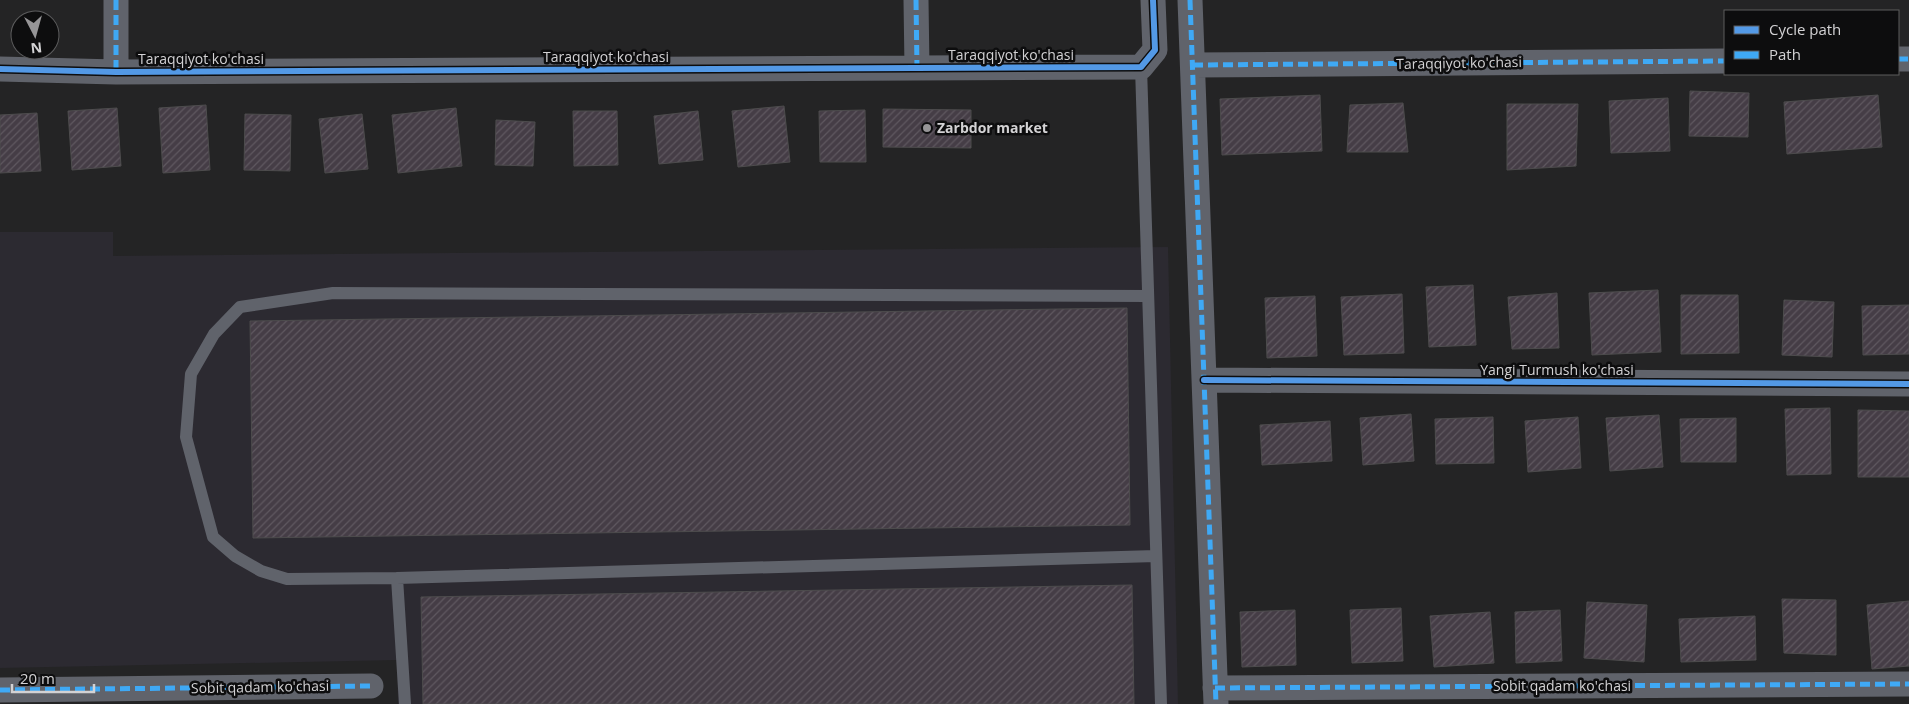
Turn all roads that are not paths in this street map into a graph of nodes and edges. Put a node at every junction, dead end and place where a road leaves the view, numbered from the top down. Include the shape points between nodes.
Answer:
1 (116, 0) edge
2 (916, 0) edge
3 (1153, 0) edge
4 (1190, 0) edge
5 (1724, 60) edge
6 (1193, 65) junction
7 (1141, 67) junction
8 (917, 68) junction
9 (0, 69) edge
10 (116, 72) junction
11 (1148, 296) junction
12 (1204, 380) junction
13 (1909, 384) edge
14 (1156, 556) junction
15 (398, 578) junction
16 (1909, 684) edge
17 (371, 686) dead end
18 (0, 690) edge
19 (1215, 696) edge
20 (405, 704) edge
21 (1161, 704) edge

1 - 10 street
2 - 8 street
3 - 7 street via 1155,50
4 - 6 street
5 - 6 street, Taraqqiyot ko'chasi
6 - 12 street
7 - 8 street, Taraqqiyot ko'chasi
7 - 11 lane
8 - 10 street, Taraqqiyot ko'chasi
9 - 10 street, Taraqqiyot ko'chasi
11 - 14 lane
11 - 15 lane via 333,293 240,307 214,334 191,374 186,437 213,537 235,556 261,571 287,579
12 - 13 street, Yangi Turmush ko'chasi
12 - 19 street
14 - 15 lane
14 - 21 lane
15 - 20 lane
16 - 19 street, Sobit qadam ko'chasi
17 - 18 street, Sobit qadam ko'chasi

